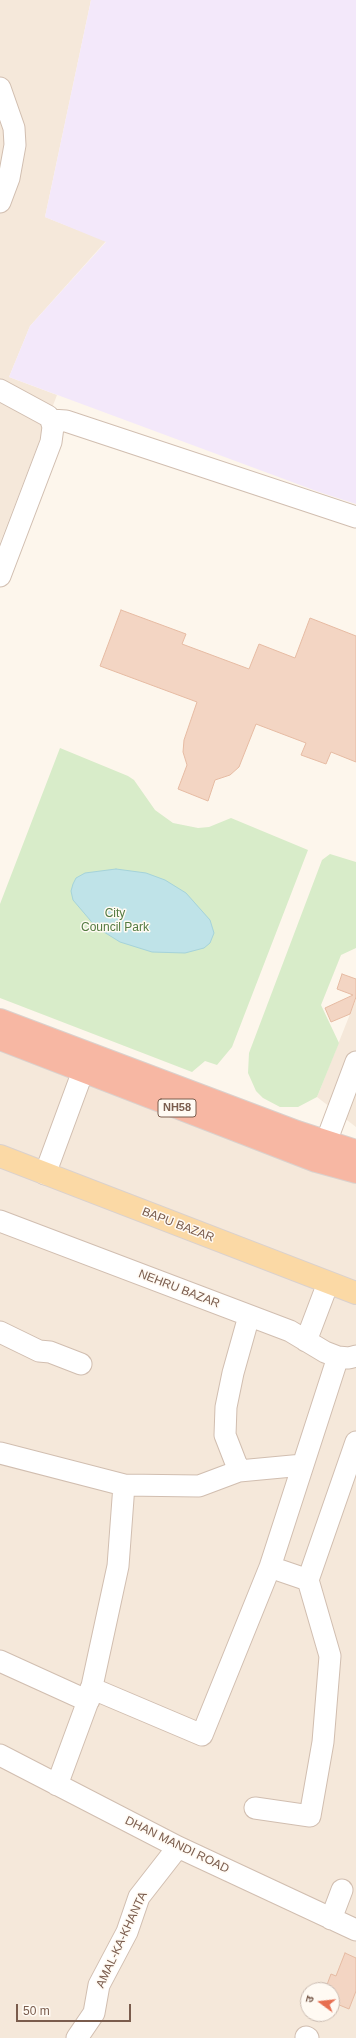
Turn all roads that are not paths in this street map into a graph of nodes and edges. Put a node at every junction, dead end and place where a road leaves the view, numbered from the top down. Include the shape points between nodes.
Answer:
1 (0, 88) edge
2 (0, 202) edge
3 (0, 390) edge
4 (52, 420) junction
5 (356, 517) edge
6 (6, 545) edge
7 (0, 576) edge
8 (0, 1020) edge
9 (0, 1039) edge
10 (356, 1062) edge
11 (83, 1072) junction
12 (326, 1142) junction
13 (356, 1151) edge
14 (0, 1156) edge
15 (356, 1172) edge
16 (45, 1174) junction
17 (0, 1221) edge
18 (328, 1283) junction
19 (356, 1293) edge
20 (249, 1316) junction
21 (0, 1332) edge
22 (306, 1340) junction
23 (347, 1356) edge
24 (82, 1364) dead end
25 (356, 1442) edge
26 (0, 1453) edge
27 (303, 1465) junction
28 (239, 1472) junction
29 (124, 1485) junction
30 (270, 1567) junction
31 (308, 1580) junction
32 (0, 1662) edge
33 (90, 1694) junction
34 (0, 1755) edge
35 (57, 1785) junction
36 (255, 1808) dead end
37 (178, 1847) junction
38 (342, 1890) dead end
39 (332, 1919) junction
40 (356, 1930) edge
41 (77, 2038) edge

1 - 2 street via 14,128 15,145 9,178
3 - 4 street
4 - 5 street via 66,420
4 - 6 street via 51,442
6 - 7 street
8 - 12 highway, NH58
9 - 11 highway, NH58
10 - 12 street
11 - 15 highway, NH58 via 316,1161
11 - 16 street
12 - 13 highway, NH58
14 - 16 main road, BAPU BAZAR
16 - 18 main road, BAPU BAZAR
17 - 20 street, NEHRU BAZAR
18 - 19 main road, BAPU BAZAR
18 - 22 street
20 - 22 street, NEHRU BAZAR via 290,1331
20 - 28 street via 226,1407 225,1435
21 - 24 street via 39,1352 50,1352
22 - 23 street, NEHRU BAZAR via 325,1352
23 - 27 street
25 - 31 street
26 - 29 street
27 - 28 street
27 - 30 street
28 - 29 street via 199,1486
29 - 33 street via 118,1566
30 - 31 street
30 - 33 street via 202,1735
31 - 36 street via 330,1656 323,1742 310,1816
32 - 33 street
33 - 35 street
34 - 35 street, DHAN MANDI ROAD
35 - 37 street, DHAN MANDI ROAD
37 - 39 street, DHAN MANDI ROAD
37 - 41 street, AMAL-KA-KHANTA via 139,1897 127,1932 99,1985 94,2013
38 - 39 street
39 - 40 street, DHAN MANDI ROAD

